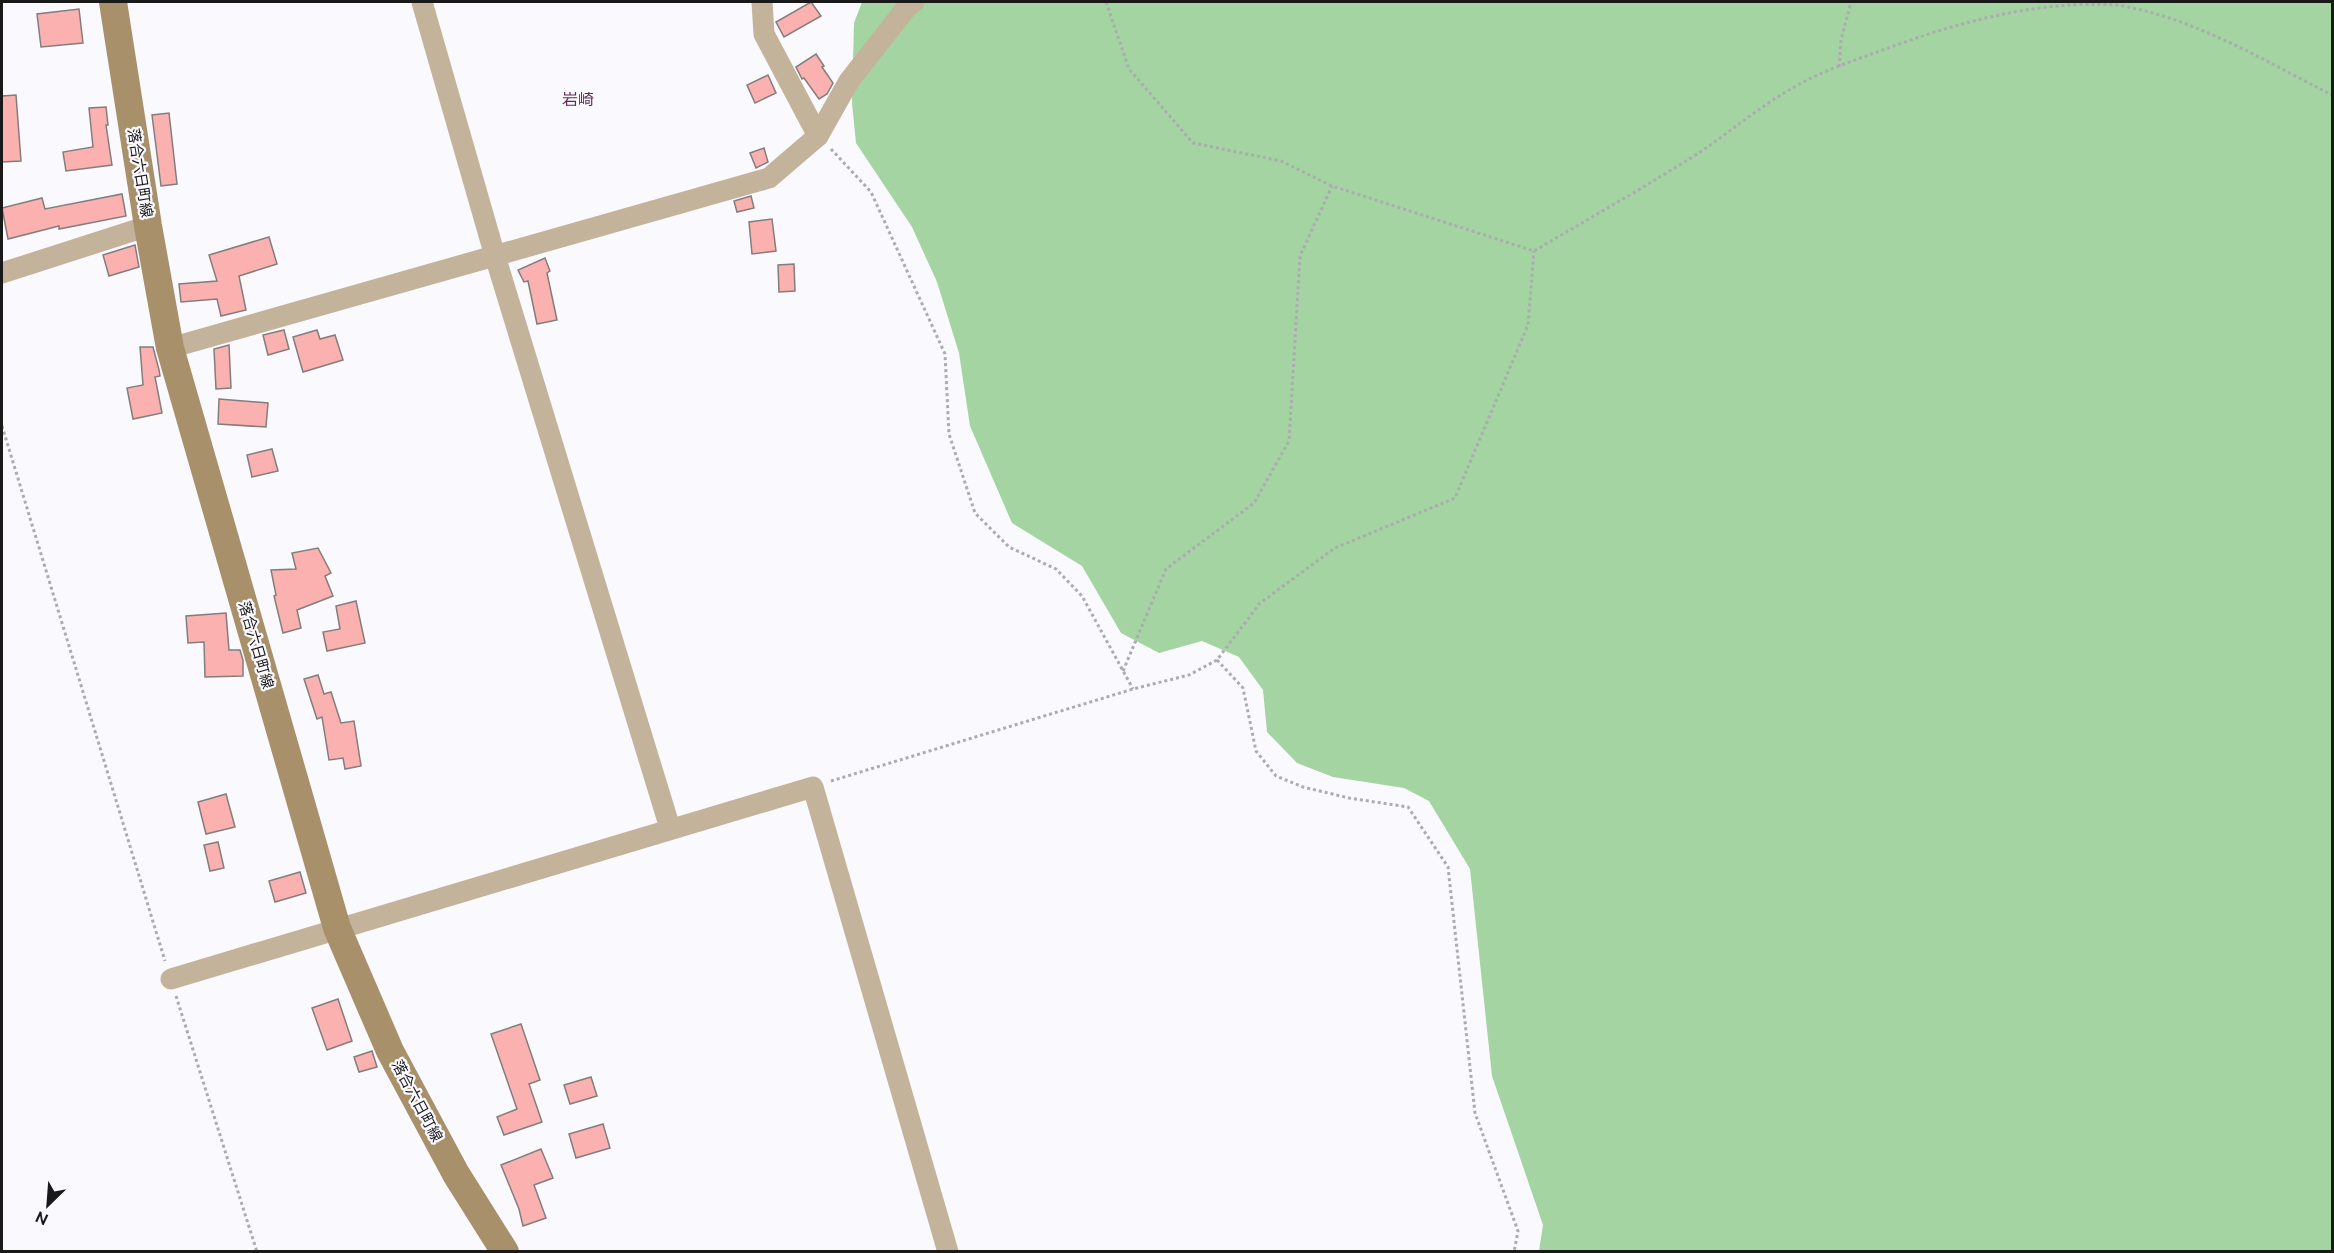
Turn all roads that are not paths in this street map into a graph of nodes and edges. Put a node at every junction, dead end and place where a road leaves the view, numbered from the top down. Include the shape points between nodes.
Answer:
1 (113, 2) edge
2 (422, 2) edge
3 (762, 2) edge
4 (914, 2) edge
5 (818, 136) junction
6 (148, 226) junction
7 (495, 256) junction
8 (2, 273) edge
9 (170, 348) junction
10 (670, 828) junction
11 (337, 928) junction
12 (171, 979) road end
13 (505, 1251) edge
14 (948, 1251) edge

1 - 6 main road, 落合六日町線
2 - 7 street
3 - 5 street via 764,34
4 - 5 street via 849,81
5 - 7 street via 769,178
6 - 8 street
6 - 9 main road, 落合六日町線
7 - 9 street
7 - 10 street
9 - 11 main road, 落合六日町線
10 - 11 street
10 - 14 street via 813,787
11 - 12 street
11 - 13 main road, 落合六日町線 via 390,1051 456,1174

